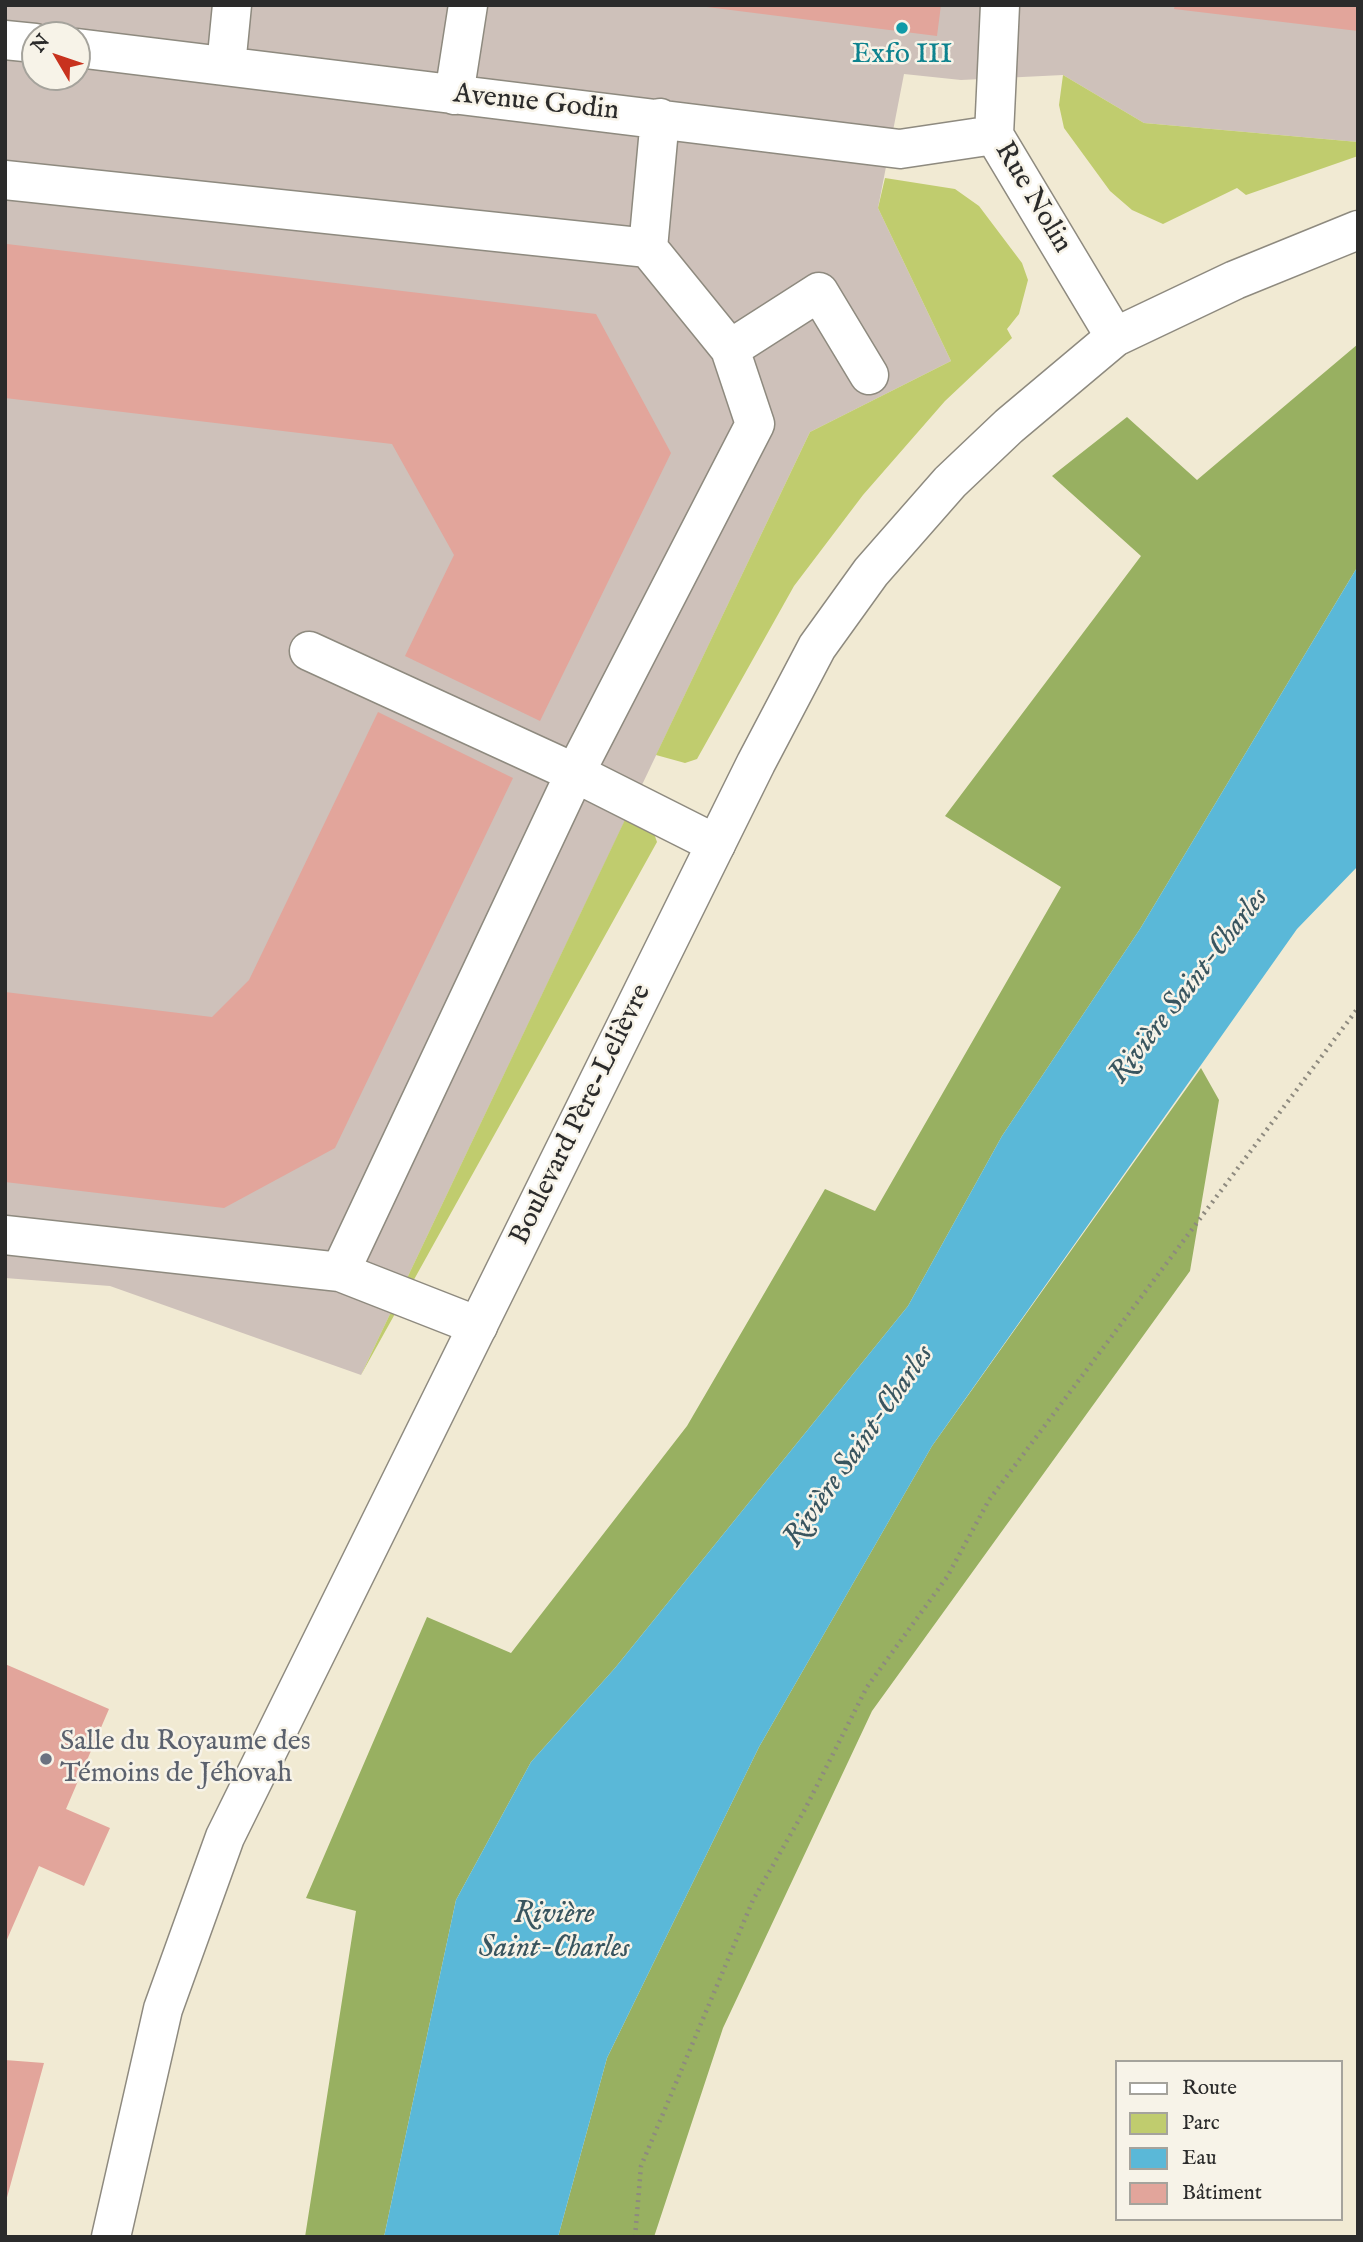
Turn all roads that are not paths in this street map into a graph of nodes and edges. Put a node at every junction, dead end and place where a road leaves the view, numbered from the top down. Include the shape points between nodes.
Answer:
1 (232, 5) edge
2 (468, 5) edge
3 (1000, 5) edge
4 (91, 50) edge
5 (226, 66) junction
6 (454, 95) junction
7 (660, 118) junction
8 (994, 135) junction
9 (5, 180) edge
10 (1358, 230) edge
11 (648, 248) junction
12 (1115, 337) junction
13 (730, 349) junction
14 (869, 375) dead end
15 (309, 651) dead end
16 (575, 773) junction
17 (716, 844) junction
18 (5, 1235) edge
19 (340, 1272) junction
20 (478, 1325) junction
21 (111, 2237) edge

1 - 5 main road
2 - 6 main road
3 - 8 main road, Rue Nolin
4 - 5 main road, Avenue Godin
5 - 6 main road, Avenue Godin
6 - 7 main road, Avenue Godin
7 - 8 main road, Avenue Godin via 900,149
7 - 11 main road
8 - 12 main road, Rue Nolin
9 - 11 main road
10 - 12 main road, Boulevard Père-Lelièvre via 1259,269
11 - 13 main road
12 - 17 main road, Boulevard Père-Lelièvre via 950,482 871,572 801,675
13 - 14 main road via 819,292
13 - 16 main road via 755,424
15 - 16 main road
16 - 17 main road
16 - 19 main road
17 - 20 main road, Boulevard Père-Lelièvre
18 - 19 main road
19 - 20 main road
20 - 21 main road, Boulevard Père-Lelièvre via 212,1870 150,2053

